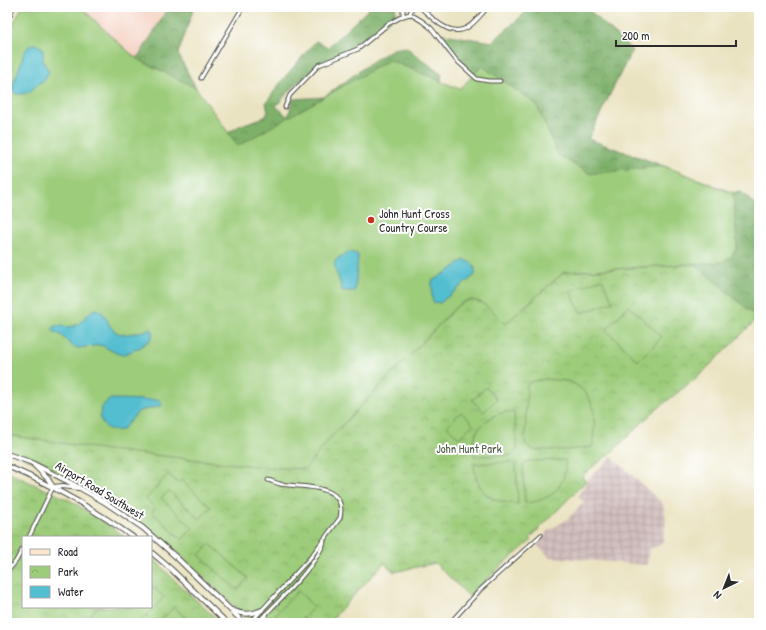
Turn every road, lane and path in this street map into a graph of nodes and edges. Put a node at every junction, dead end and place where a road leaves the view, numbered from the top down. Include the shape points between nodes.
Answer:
1 (14, 7) edge
2 (243, 7) edge
3 (403, 7) edge
4 (412, 7) edge
5 (420, 7) edge
6 (488, 7) edge
7 (410, 14) junction
8 (403, 16) junction
9 (7, 20) edge
10 (202, 78) dead end
11 (500, 80) dead end
12 (285, 107) dead end
13 (7, 454) edge
14 (30, 462) junction
15 (7, 466) edge
16 (268, 480) dead end
17 (53, 487) junction
18 (84, 490) junction
19 (541, 535) dead end
20 (28, 536) edge
21 (132, 536) edge
22 (324, 540) junction
23 (22, 550) edge
24 (152, 553) edge
25 (7, 572) edge
26 (226, 606) junction
27 (262, 610) junction
28 (218, 614) junction
29 (266, 614) junction
30 (223, 623) edge
31 (227, 623) edge
32 (244, 623) edge
33 (250, 623) edge
34 (257, 623) edge
35 (262, 623) edge
36 (450, 623) edge

1 - 9 main road
2 - 10 street
3 - 8 street
4 - 7 street
5 - 6 street via 449,30 459,31 468,27
7 - 8 street
7 - 11 street via 431,28 456,60 477,79
8 - 12 street via 388,24 358,50 319,65 290,95
13 - 14 street, Airport Road Southwest
14 - 17 street
14 - 18 street, Airport Road Southwest
15 - 17 street, Airport Road Southwest
16 - 22 street via 279,484 323,489 338,499 341,507 340,518
17 - 18 street via 70,486
17 - 20 street
17 - 21 street, Airport Road Southwest via 94,510
18 - 26 street, Airport Road Southwest via 144,528
19 - 36 street via 480,590
22 - 27 street
22 - 29 street via 321,551 310,566
23 - 25 street
24 - 28 street
26 - 27 street via 246,615
26 - 32 street, Airport Road Southwest
27 - 33 street
28 - 30 street
28 - 31 street
29 - 34 street
29 - 35 street

